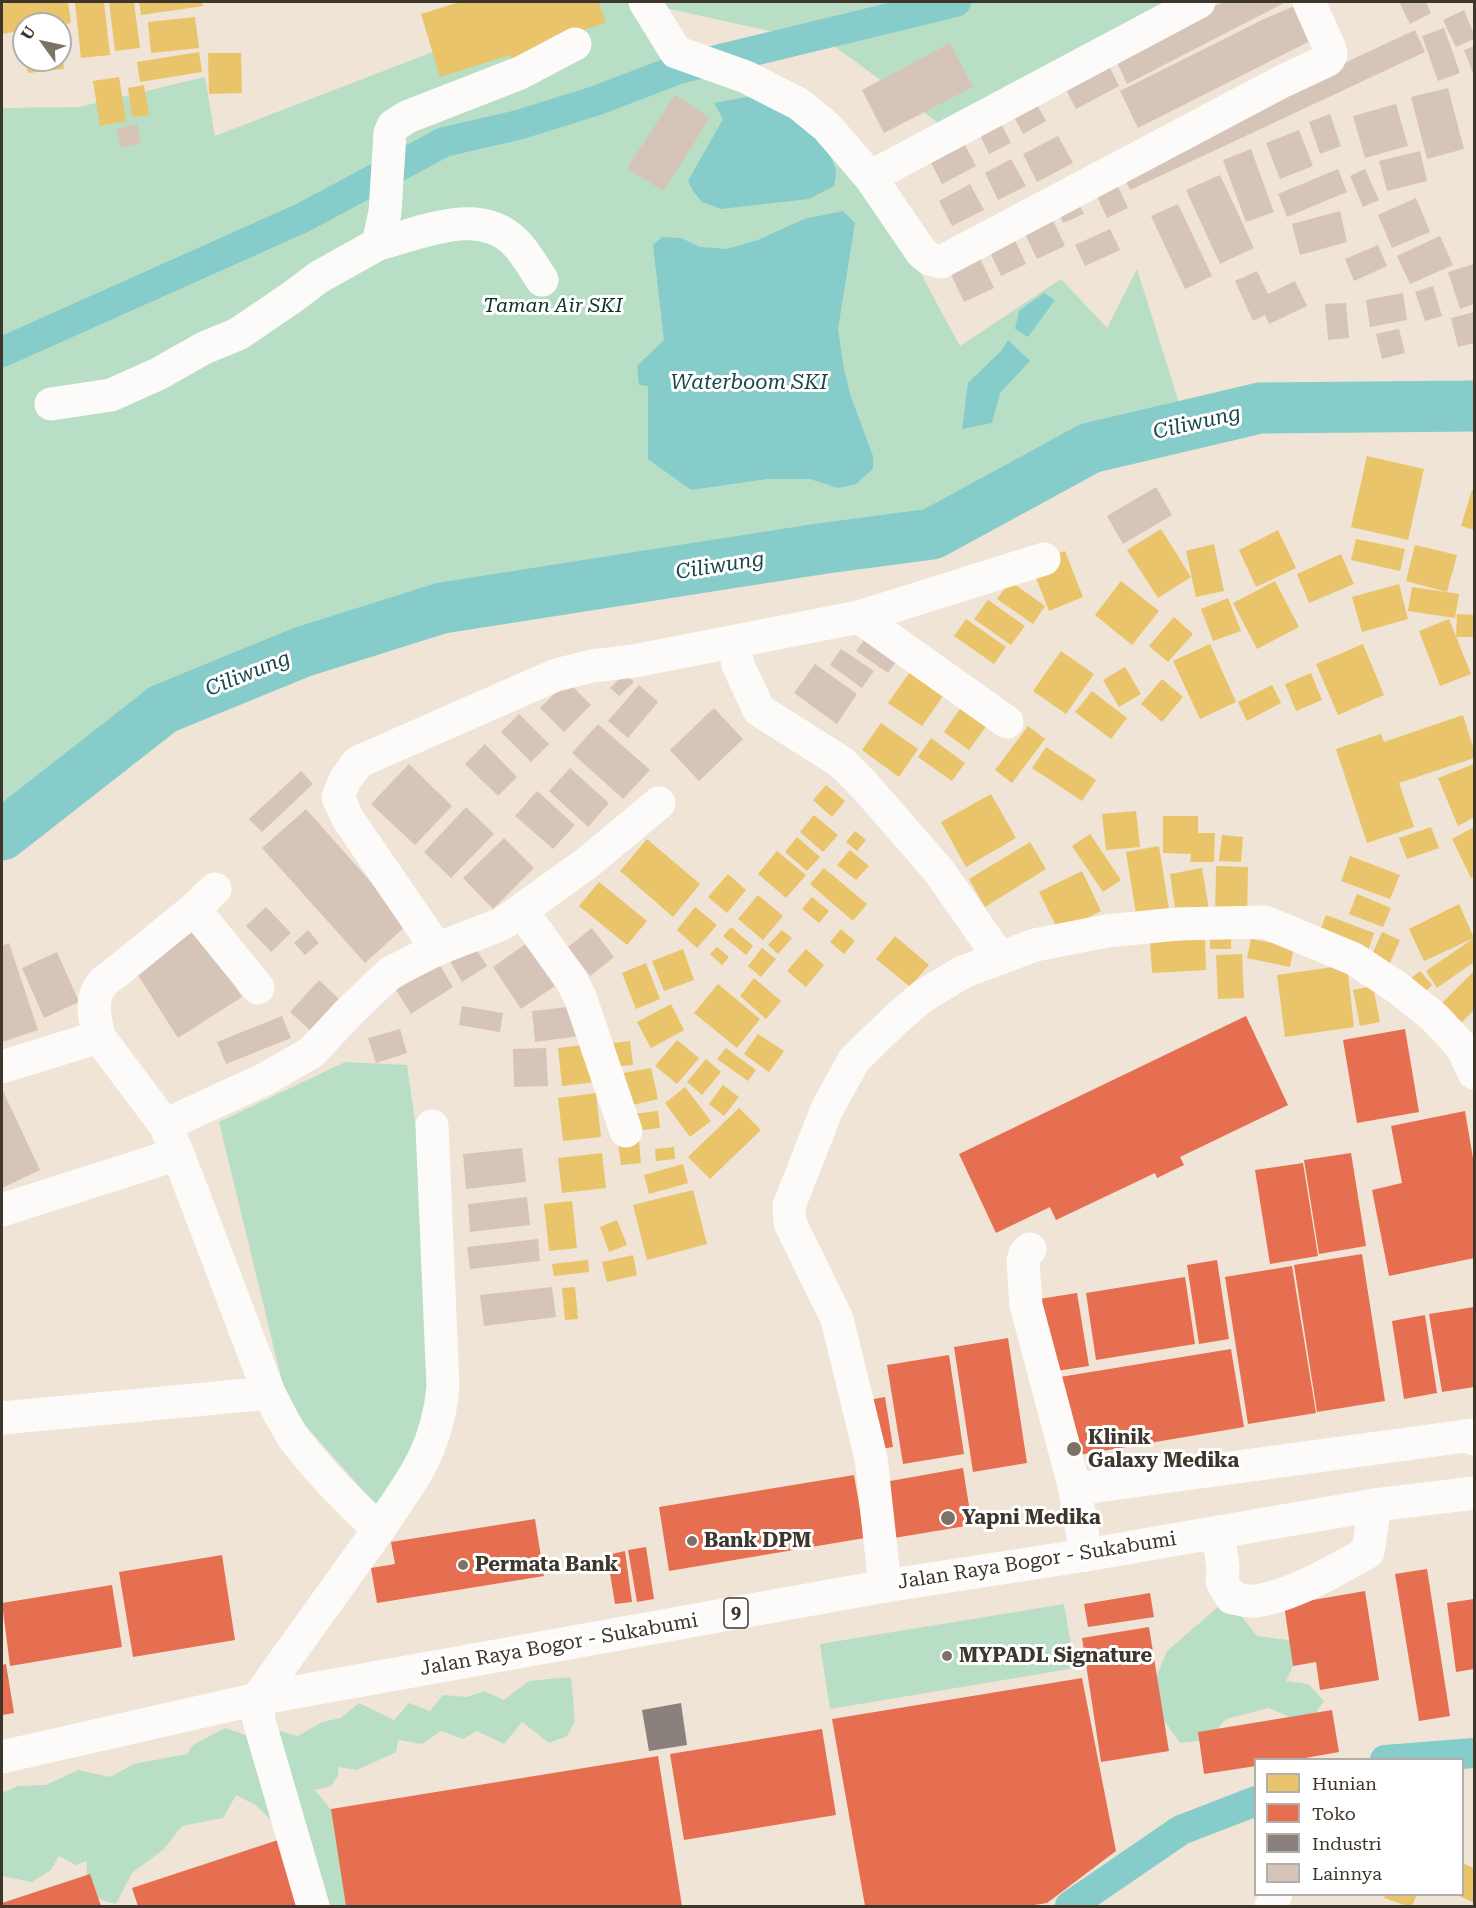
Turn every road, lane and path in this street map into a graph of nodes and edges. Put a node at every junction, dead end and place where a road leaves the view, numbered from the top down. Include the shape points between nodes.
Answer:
1 (645, 2) edge
2 (1199, 2) edge
3 (1310, 2) edge
4 (575, 44) dead end
5 (870, 177) junction
6 (378, 244) junction
7 (542, 280) dead end
8 (51, 404) dead end
9 (1044, 559) dead end
10 (859, 616) junction
11 (734, 642) junction
12 (1007, 722) dead end
13 (659, 803) dead end
14 (521, 910) junction
15 (437, 949) junction
16 (999, 957) junction
17 (258, 988) dead end
18 (99, 1037) junction
19 (2, 1067) edge
20 (1474, 1073) edge
21 (165, 1125) junction
22 (432, 1126) dead end
23 (626, 1131) dead end
24 (178, 1154) junction
25 (2, 1210) edge
26 (1030, 1249) dead end
27 (269, 1393) junction
28 (2, 1418) edge
29 (1474, 1439) edge
30 (1075, 1489) junction
31 (1474, 1493) edge
32 (1375, 1505) junction
33 (379, 1529) junction
34 (1218, 1532) junction
35 (1086, 1554) junction
36 (885, 1586) junction
37 (258, 1699) junction
38 (2, 1757) edge
39 (313, 1906) edge

1 - 5 main road via 676,52 747,77 799,104 827,127
2 - 5 main road
3 - 5 main road via 1330,49 1328,60 941,262 922,253
4 - 6 main road via 520,73 393,126
6 - 7 main road via 435,228 482,226 498,230 515,242
6 - 8 main road via 319,277 238,334 158,374 111,395
9 - 10 main road
10 - 11 main road
10 - 12 main road
11 - 15 main road via 556,675 358,762 338,796 343,808
11 - 16 main road via 738,665 759,710 841,762 939,870
13 - 14 main road via 587,863
14 - 15 main road via 502,924
14 - 23 main road via 580,997
15 - 21 main road via 390,973 312,1052 265,1079
16 - 20 main road via 1035,945 1107,931 1177,924 1265,922 1354,959 1398,988 1434,1017 1462,1047
16 - 36 main road via 963,972 923,996 854,1060 827,1109 789,1206 790,1223 837,1319 871,1458
17 - 18 main road via 204,899 103,980 92,1011
18 - 19 main road
18 - 21 main road
21 - 24 main road
22 - 33 main road via 441,1411 420,1468
24 - 25 main road
24 - 27 main road
26 - 30 main road via 1023,1261 1026,1305
27 - 28 main road
27 - 33 main road via 298,1444
29 - 30 main road via 1473,1435
30 - 35 main road
31 - 32 main road, Jalan Raya Bogor - Sukabumi / 9
32 - 34 main road, Jalan Raya Bogor - Sukabumi / 9
32 - 34 main road via 1368,1552 1328,1575 1254,1602 1232,1598 1222,1582
33 - 37 main road
34 - 35 main road, Jalan Raya Bogor - Sukabumi / 9
35 - 36 main road, Jalan Raya Bogor - Sukabumi / 9
36 - 37 main road, Jalan Raya Bogor - Sukabumi / 9
37 - 38 main road, Jalan Raya Bogor - Sukabumi / 9
37 - 39 main road via 259,1721

